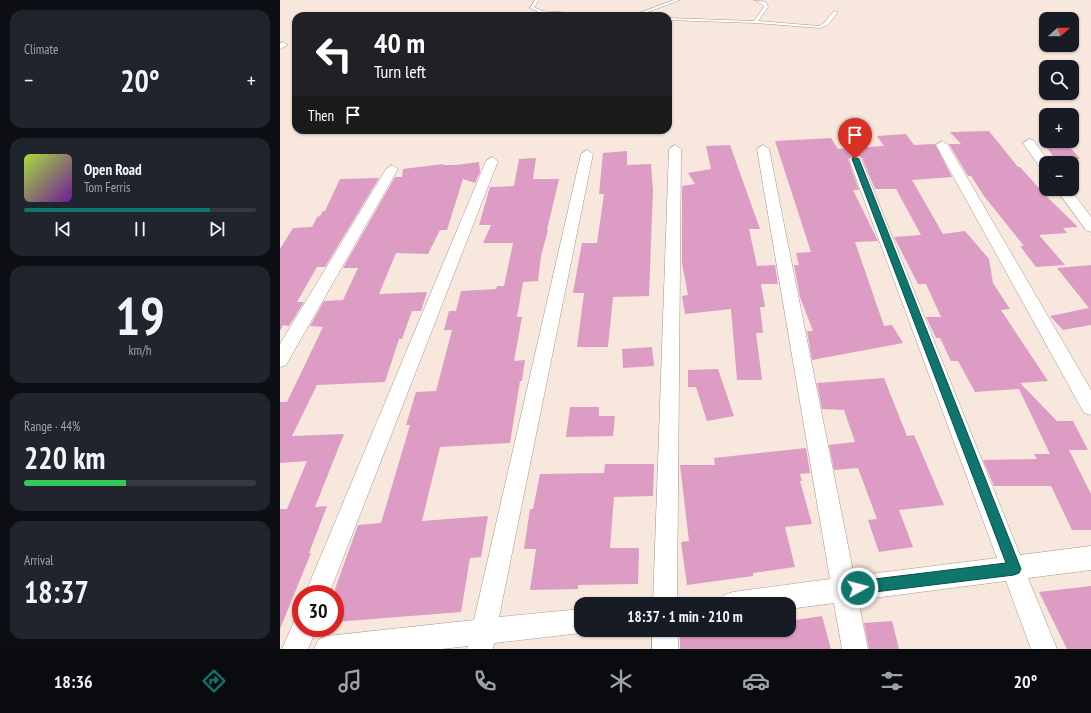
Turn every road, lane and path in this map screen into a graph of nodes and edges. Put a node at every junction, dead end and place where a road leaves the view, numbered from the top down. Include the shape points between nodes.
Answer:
1 (537, 0) edge
2 (678, 0) edge
3 (756, 0) edge
4 (541, 12) edge
5 (644, 12) edge
6 (836, 12) dead end
7 (672, 19) edge
8 (755, 22) junction
9 (1029, 143) dead end
10 (942, 145) dead end
11 (675, 149) dead end
12 (764, 149) dead end
13 (587, 154) dead end
14 (1039, 157) edge
15 (855, 159) dead end
16 (492, 160) dead end
17 (392, 169) dead end
18 (1068, 196) edge
19 (1091, 226) edge
20 (280, 360) edge
21 (1091, 407) edge
22 (1091, 558) edge
23 (1014, 569) junction
24 (321, 585) edge
25 (843, 590) junction
26 (665, 597) edge
27 (788, 597) edge
28 (574, 622) edge
29 (300, 637) edge
30 (665, 637) edge
31 (482, 640) edge
32 (295, 649) edge
33 (327, 649) edge
34 (665, 649) edge
35 (855, 649) edge
36 (1044, 649) edge

1 - 4 lane via 532,8
2 - 5 lane
3 - 8 lane via 764,3 766,7
6 - 8 lane via 820,27
7 - 8 lane
9 - 14 street
10 - 21 street
11 - 26 street
12 - 25 street
13 - 31 street
15 - 23 street
16 - 24 street
17 - 20 street
18 - 19 street
22 - 23 street
23 - 25 street
23 - 36 street
25 - 27 street
25 - 35 street
28 - 31 street
29 - 32 street
30 - 34 street
31 - 33 street

